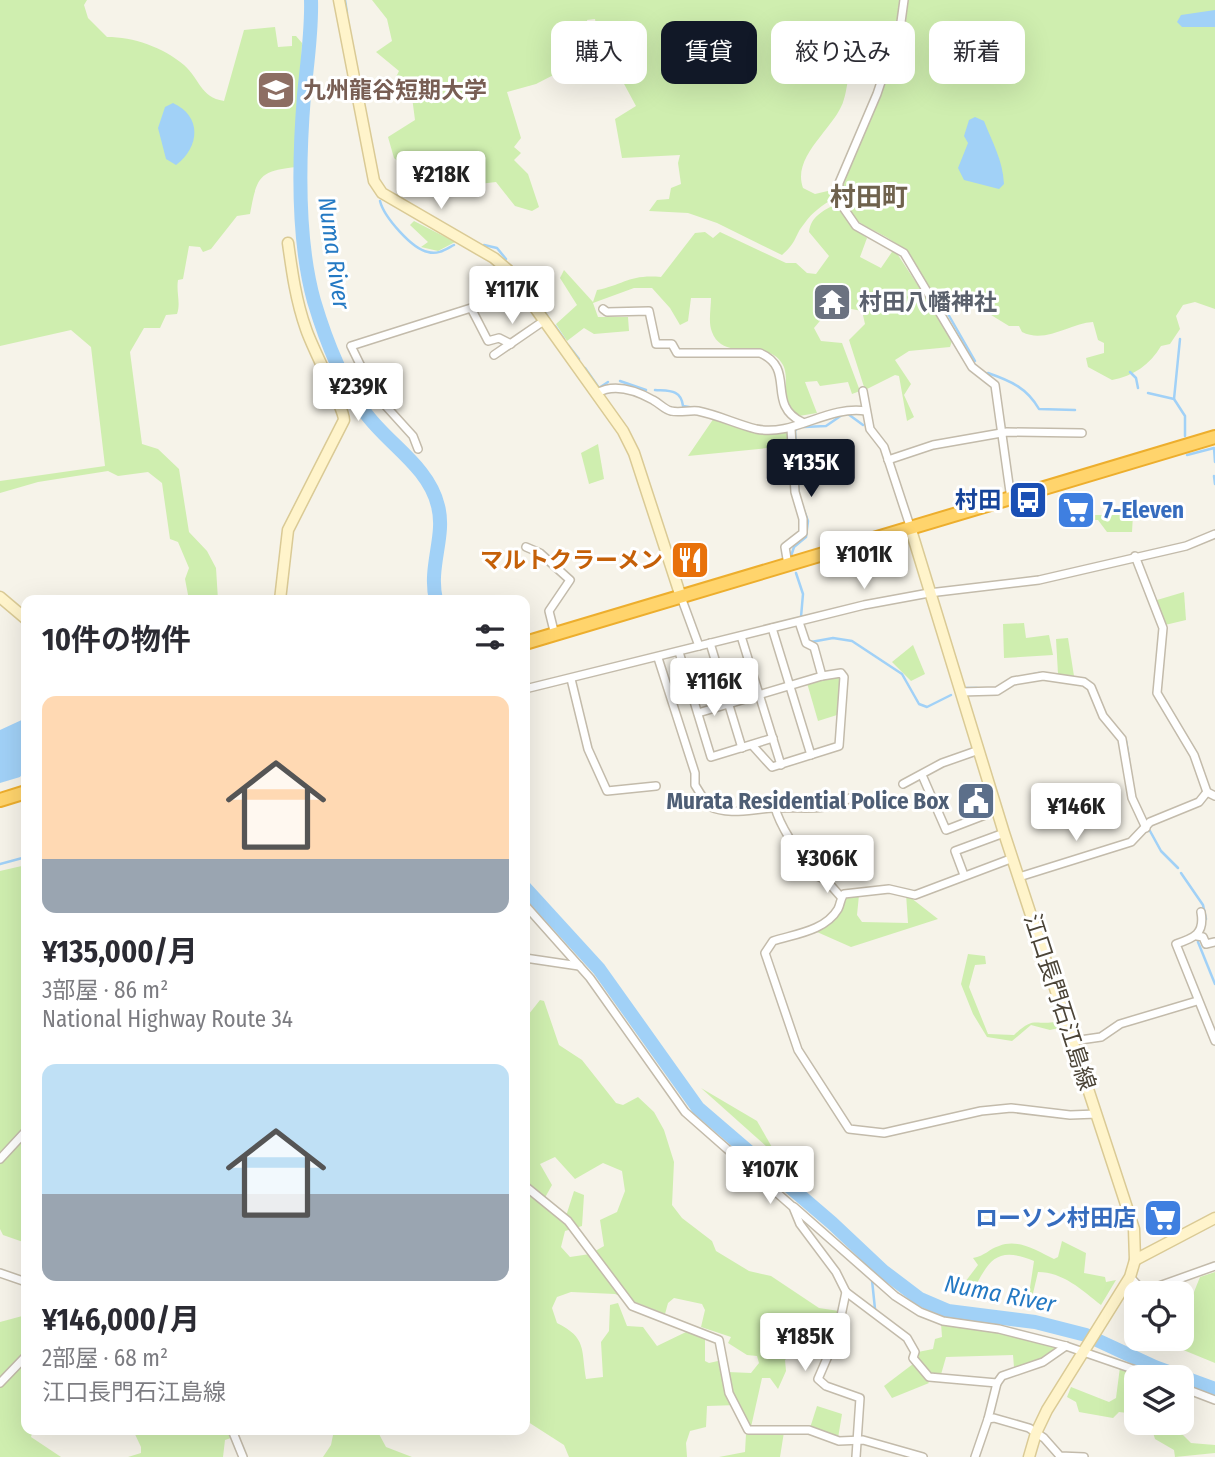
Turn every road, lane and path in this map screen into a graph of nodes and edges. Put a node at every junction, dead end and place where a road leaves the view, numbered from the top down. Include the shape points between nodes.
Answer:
1 (339, 0) edge
2 (904, 0) edge
3 (288, 243) dead end
4 (603, 309) dead end
5 (545, 320) junction
6 (511, 344) junction
7 (494, 355) dead end
8 (863, 391) dead end
9 (597, 393) junction
10 (866, 411) junction
11 (802, 422) junction
12 (791, 429) junction
13 (1003, 433) junction
14 (1082, 433) dead end
15 (1215, 437) edge
16 (418, 449) dead end
17 (888, 460) junction
18 (1011, 499) junction
19 (911, 530) junction
20 (1215, 534) edge
21 (526, 547) dead end
22 (1135, 556) junction
23 (788, 566) junction
24 (929, 593) junction
25 (281, 595) edge
26 (0, 597) edge
27 (681, 597) junction
28 (21, 615) edge
29 (799, 621) junction
30 (772, 628) junction
31 (555, 635) junction
32 (741, 635) junction
33 (530, 642) edge
34 (710, 643) junction
35 (699, 646) junction
36 (679, 652) junction
37 (658, 658) junction
38 (822, 676) junction
39 (571, 679) junction
40 (790, 686) junction
41 (530, 689) edge
42 (960, 692) junction
43 (760, 695) junction
44 (728, 704) junction
45 (698, 713) junction
46 (773, 738) junction
47 (752, 745) junction
48 (742, 748) junction
49 (979, 750) junction
50 (811, 755) junction
51 (781, 765) junction
52 (922, 775) junction
53 (903, 784) dead end
54 (656, 786) dead end
55 (21, 794) edge
56 (1211, 794) edge
57 (850, 798) dead end
58 (0, 800) edge
59 (775, 807) junction
60 (998, 810) junction
61 (1146, 828) junction
62 (1004, 833) junction
63 (1013, 858) junction
64 (964, 875) junction
65 (1019, 877) junction
66 (841, 897) junction
67 (530, 911) edge
68 (1201, 912) dead end
69 (1197, 936) junction
70 (1215, 942) edge
71 (530, 958) edge
72 (580, 967) junction
73 (1197, 1001) junction
74 (1073, 1041) junction
75 (1215, 1041) edge
76 (1097, 1114) junction
77 (21, 1136) edge
78 (0, 1159) edge
79 (530, 1190) edge
80 (793, 1207) junction
81 (1215, 1218) edge
82 (1135, 1260) junction
83 (1215, 1266) edge
84 (0, 1273) edge
85 (1130, 1277) junction
86 (21, 1280) edge
87 (1134, 1281) edge
88 (1175, 1281) edge
89 (846, 1292) junction
90 (1066, 1346) junction
91 (1084, 1352) junction
92 (21, 1361) edge
93 (1124, 1366) edge
94 (997, 1382) junction
95 (0, 1383) edge
96 (1194, 1392) edge
97 (1215, 1400) edge
98 (988, 1419) junction
99 (1036, 1433) junction
100 (234, 1435) edge
101 (857, 1442) junction
102 (243, 1457) edge
103 (856, 1457) edge
104 (923, 1457) edge
105 (975, 1457) edge
106 (1029, 1457) edge
107 (1084, 1457) edge

1 - 5 street via 370,167 382,193 494,258
2 - 13 street via 877,94 839,183 838,200 856,226 904,253 972,368 995,385
3 - 25 street via 304,325 344,419 288,530
4 - 11 street via 649,311 656,344 671,344 677,353 760,353 769,357 779,370 783,405
5 - 6 street
5 - 9 street
6 - 7 street
6 - 16 street via 499,338 488,341 471,308 351,346 374,393 413,436
8 - 10 street
9 - 12 street via 610,386 621,388 672,412 698,411 758,429
9 - 27 street via 624,430 634,453
10 - 11 street via 848,410
10 - 17 street
11 - 12 street
12 - 23 street via 795,492 803,527 800,538 785,547
13 - 14 street
13 - 17 street via 933,445
13 - 18 street
15 - 18 highway
17 - 19 street
18 - 19 highway
19 - 23 highway
19 - 24 street, 江口長門石江島線
20 - 22 street via 1186,546
21 - 31 street via 540,553 570,580 549,611
22 - 24 street via 1039,580
22 - 56 street via 1163,628 1157,693
23 - 27 highway
24 - 29 street
24 - 42 street, 江口長門石江島線
26 - 28 street
27 - 31 highway
27 - 35 street
29 - 30 street
29 - 38 street via 806,643 814,647
30 - 32 street
30 - 40 street
31 - 33 highway
32 - 34 street
32 - 43 street
34 - 35 street
34 - 44 street
35 - 36 street
36 - 37 street
36 - 45 street
37 - 39 street
37 - 59 street via 702,799 708,806 730,813
38 - 40 street
38 - 50 street via 841,673 844,677 838,725 842,743
39 - 41 street
39 - 54 street via 588,749 607,791
40 - 43 street
40 - 50 street
42 - 49 street, 江口長門石江島線
42 - 61 street via 997,691 1013,681 1044,676 1091,687 1103,716 1122,739 1132,798
43 - 44 street
43 - 46 street
44 - 45 street
44 - 48 street
45 - 48 street via 711,757
46 - 47 street
46 - 51 street
47 - 48 street
47 - 51 street via 772,767
49 - 52 street
49 - 60 street, 江口長門石江島線
50 - 51 street
52 - 53 street
52 - 60 street via 946,830
55 - 58 highway
56 - 61 street via 1156,818
57 - 59 street via 816,809
59 - 66 street via 785,837 802,857 802,869 826,880
60 - 62 street, 江口長門石江島線
61 - 65 street via 1131,842
62 - 63 street, 江口長門石江島線
62 - 64 street via 955,852
63 - 64 street
63 - 65 street, 江口長門石江島線
64 - 66 street via 915,895 889,889
65 - 74 street, 江口長門石江島線
66 - 76 street via 837,912 812,930 773,941 765,953 798,1050 849,1129 884,1133 1010,1108
67 - 72 street
68 - 69 street via 1203,925
69 - 70 street via 1206,944
69 - 73 street via 1176,944
71 - 72 street
72 - 80 street via 685,1111
73 - 74 street via 1120,1024 1101,1037
73 - 75 street
74 - 76 street, 江口長門石江島線
76 - 82 street, 江口長門石江島線 via 1134,1228
77 - 78 street
79 - 101 street via 568,1221 632,1306 719,1340 729,1393 748,1430 793,1428
80 - 89 street
80 - 90 street via 895,1296 920,1312 943,1321
81 - 82 street
82 - 85 street, 江口長門石江島線
83 - 88 street
84 - 86 street
85 - 87 street
85 - 91 street, 江口長門石江島線
89 - 94 street via 907,1338 915,1352 913,1358 929,1377
89 - 101 street via 837,1335 818,1379 860,1398
90 - 91 street
90 - 94 street via 1043,1362 1009,1372
91 - 93 street
91 - 99 street, 江口長門石江島線
92 - 95 street
94 - 98 street
96 - 97 street
98 - 99 street via 1014,1422
98 - 105 street
99 - 106 street, 江口長門石江島線
99 - 107 street via 1060,1456
100 - 102 street
101 - 103 street
101 - 104 street

